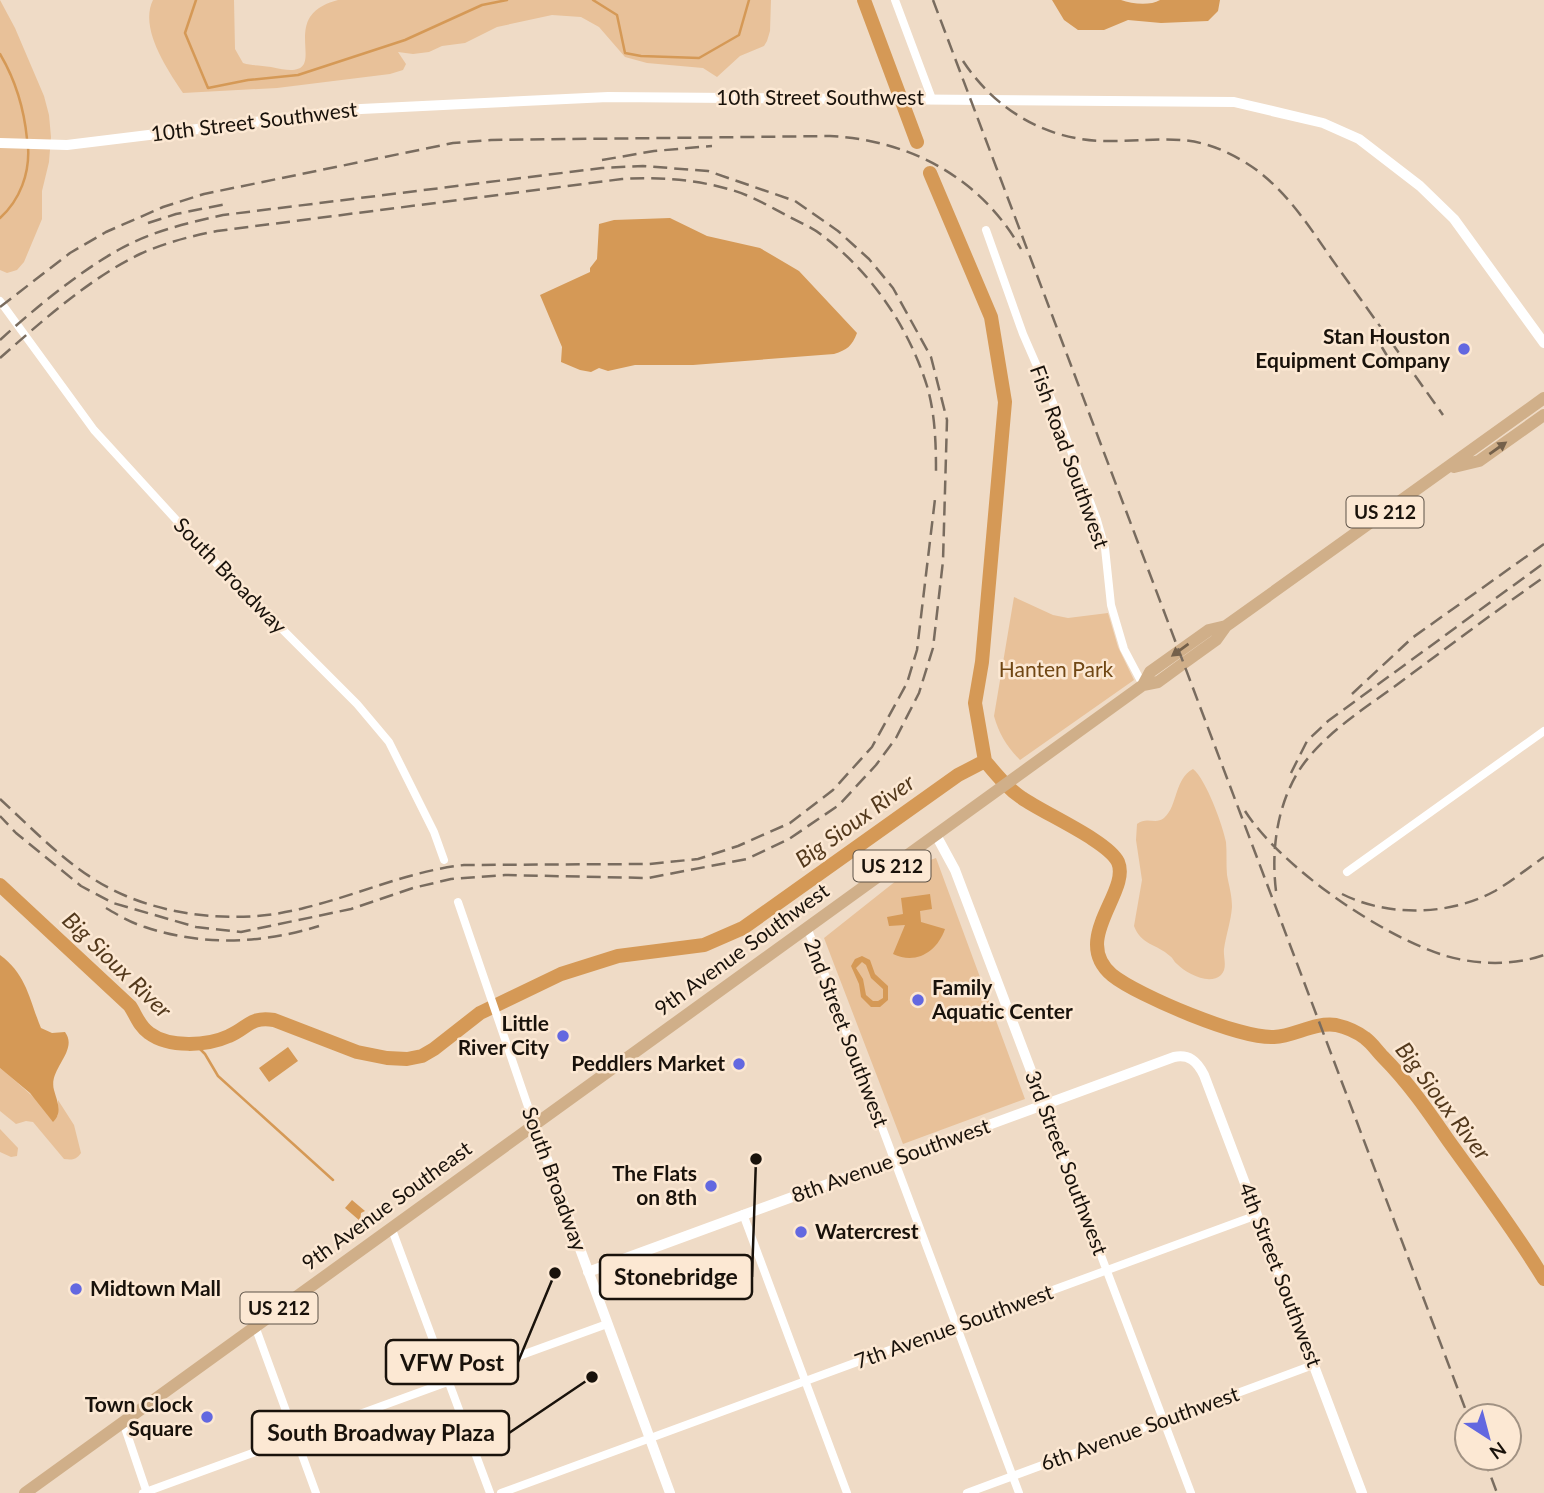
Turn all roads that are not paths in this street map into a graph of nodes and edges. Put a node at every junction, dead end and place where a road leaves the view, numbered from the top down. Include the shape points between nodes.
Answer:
1 (895, 0) edge
2 (932, 99) junction
3 (0, 143) edge
4 (986, 230) dead end
5 (0, 301) edge
6 (1544, 342) edge
7 (1544, 398) edge
8 (1544, 415) edge
9 (1447, 468) junction
10 (1143, 685) junction
11 (1544, 731) edge
12 (936, 835) junction
13 (444, 860) dead end
14 (1347, 872) dead end
15 (458, 902) dead end
16 (807, 928) junction
17 (1194, 1060) joint
18 (1044, 1105) junction
19 (534, 1124) junction
20 (894, 1160) junction
21 (743, 1214) junction
22 (1257, 1214) junction
23 (391, 1227) junction
24 (1106, 1270) junction
25 (588, 1272) junction
26 (607, 1324) junction
27 (255, 1326) junction
28 (955, 1326) junction
29 (1313, 1365) junction
30 (448, 1381) junction
31 (805, 1381) junction
32 (1163, 1421) junction
33 (123, 1422) junction
34 (295, 1437) junction
35 (650, 1438) junction
36 (1012, 1476) junction
37 (145, 1492) edge
38 (25, 1493) edge
39 (316, 1493) edge
40 (490, 1493) edge
41 (500, 1493) edge
42 (670, 1493) edge
43 (847, 1493) edge
44 (967, 1493) edge
45 (1019, 1493) edge
46 (1191, 1493) edge
47 (1362, 1493) edge

1 - 2 street
2 - 3 main road, 10th Street Southwest via 608,97 361,109 67,145
2 - 6 main road, 10th Street Southwest via 1234,102 1323,123 1359,139 1454,219
4 - 10 street, Fish Road Southwest via 1097,520 1111,605 1124,649
5 - 13 street, South Broadway via 94,429 389,743
7 - 9 main road, 9th Avenue Southwest / US 212
9 -> 8 main road via 1479,461
9 - 10 main road, 9th Avenue Southwest / US 212 via 1226,626 1209,630 1150,672
10 - 12 main road, 9th Avenue Southwest / US 212
11 - 14 street
12 - 16 main road, 9th Avenue Southwest / US 212
12 - 18 street, 3rd Street Southwest via 955,870
15 - 19 street, South Broadway
16 - 19 main road, 9th Avenue Southwest / US 212
16 - 20 street, 2nd Street Southwest
17 - 18 street, 8th Avenue Southwest via 1174,1057
17 - 22 street, 4th Street Southwest via 1204,1075
18 - 20 street, 8th Avenue Southwest
18 - 24 street, 3rd Street Southwest
19 - 23 main road, 9th Avenue Southeast / US 212
19 - 25 street, South Broadway
20 - 21 street, 8th Avenue Southwest
20 - 28 street, 2nd Street Southwest
21 - 25 street, 8th Avenue Southwest
21 - 31 street
22 - 24 street, 7th Avenue Southwest
22 - 29 street, 4th Street Southwest
23 - 27 main road, 9th Avenue Southeast / US 212
23 - 30 street
24 - 28 street, 7th Avenue Southwest
24 - 32 street, 3rd Street Southwest
25 - 26 street, South Broadway
26 - 30 street
26 - 35 street, South Broadway
27 - 33 main road, 9th Avenue Southeast / US 212
27 - 34 street
28 - 31 street, 7th Avenue Southwest
28 - 36 street, 2nd Street Southwest
29 - 32 street, 6th Avenue Southwest
29 - 47 street, 4th Street Southwest
30 - 34 street
30 - 40 street
31 - 35 street, 7th Avenue Southwest
31 - 43 street
32 - 36 street, 6th Avenue Southwest
32 - 46 street, 3rd Street Southwest
33 - 37 street
33 - 38 main road, 9th Avenue Southeast / US 212
34 - 37 street
34 - 39 street
35 - 41 street, 7th Avenue Southwest
35 - 42 street, South Broadway
36 - 44 street, 6th Avenue Southwest
36 - 45 street, 2nd Street Southwest

